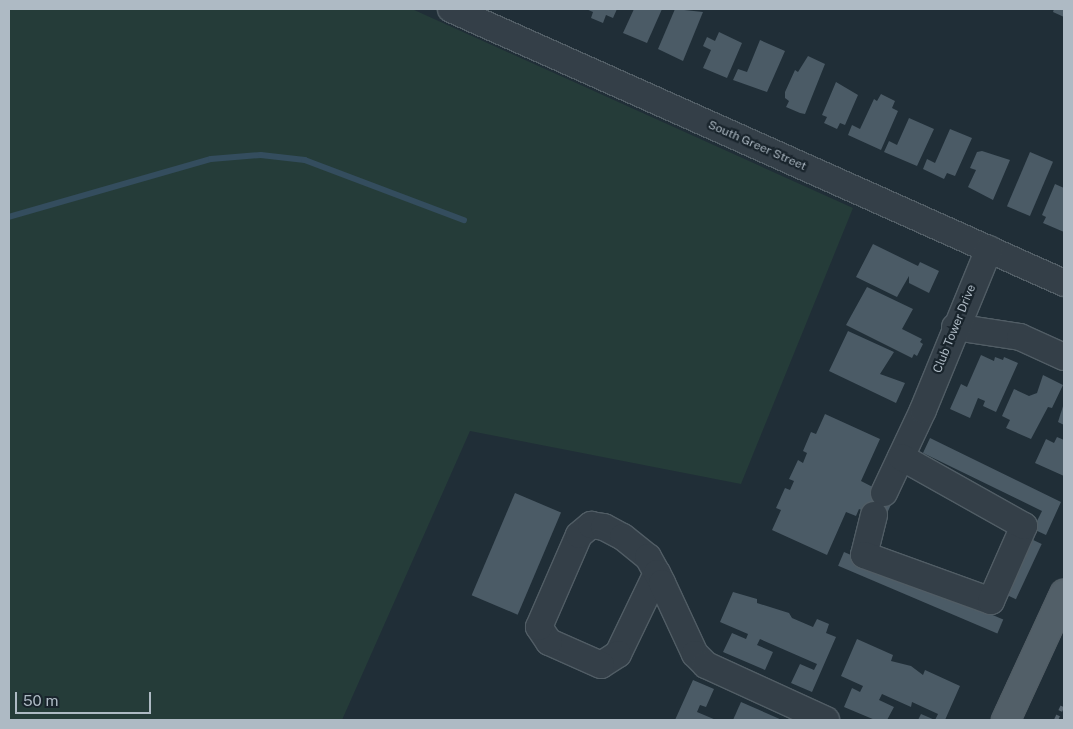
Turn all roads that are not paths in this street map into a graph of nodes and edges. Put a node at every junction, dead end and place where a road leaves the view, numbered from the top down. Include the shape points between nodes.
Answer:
1 (451, 9) edge
2 (989, 249) junction
3 (1064, 282) edge
4 (955, 327) junction
5 (1064, 356) edge
6 (901, 458) junction
7 (657, 573) junction
8 (1064, 594) edge
9 (826, 720) edge
10 (1006, 720) edge

1 - 2 street, South Greer Street
2 - 3 street, South Greer Street
2 - 4 street, Club Tower Drive
4 - 5 street via 1020,337
4 - 6 street, Club Tower Drive
6 - 6 street, Club Tower Drive via 879,504 864,555 991,601 1024,526
7 - 7 street via 648,558 623,537 604,528 585,527 539,627 548,642 600,665 618,654
7 - 9 street via 695,654 706,665
8 - 10 main road

